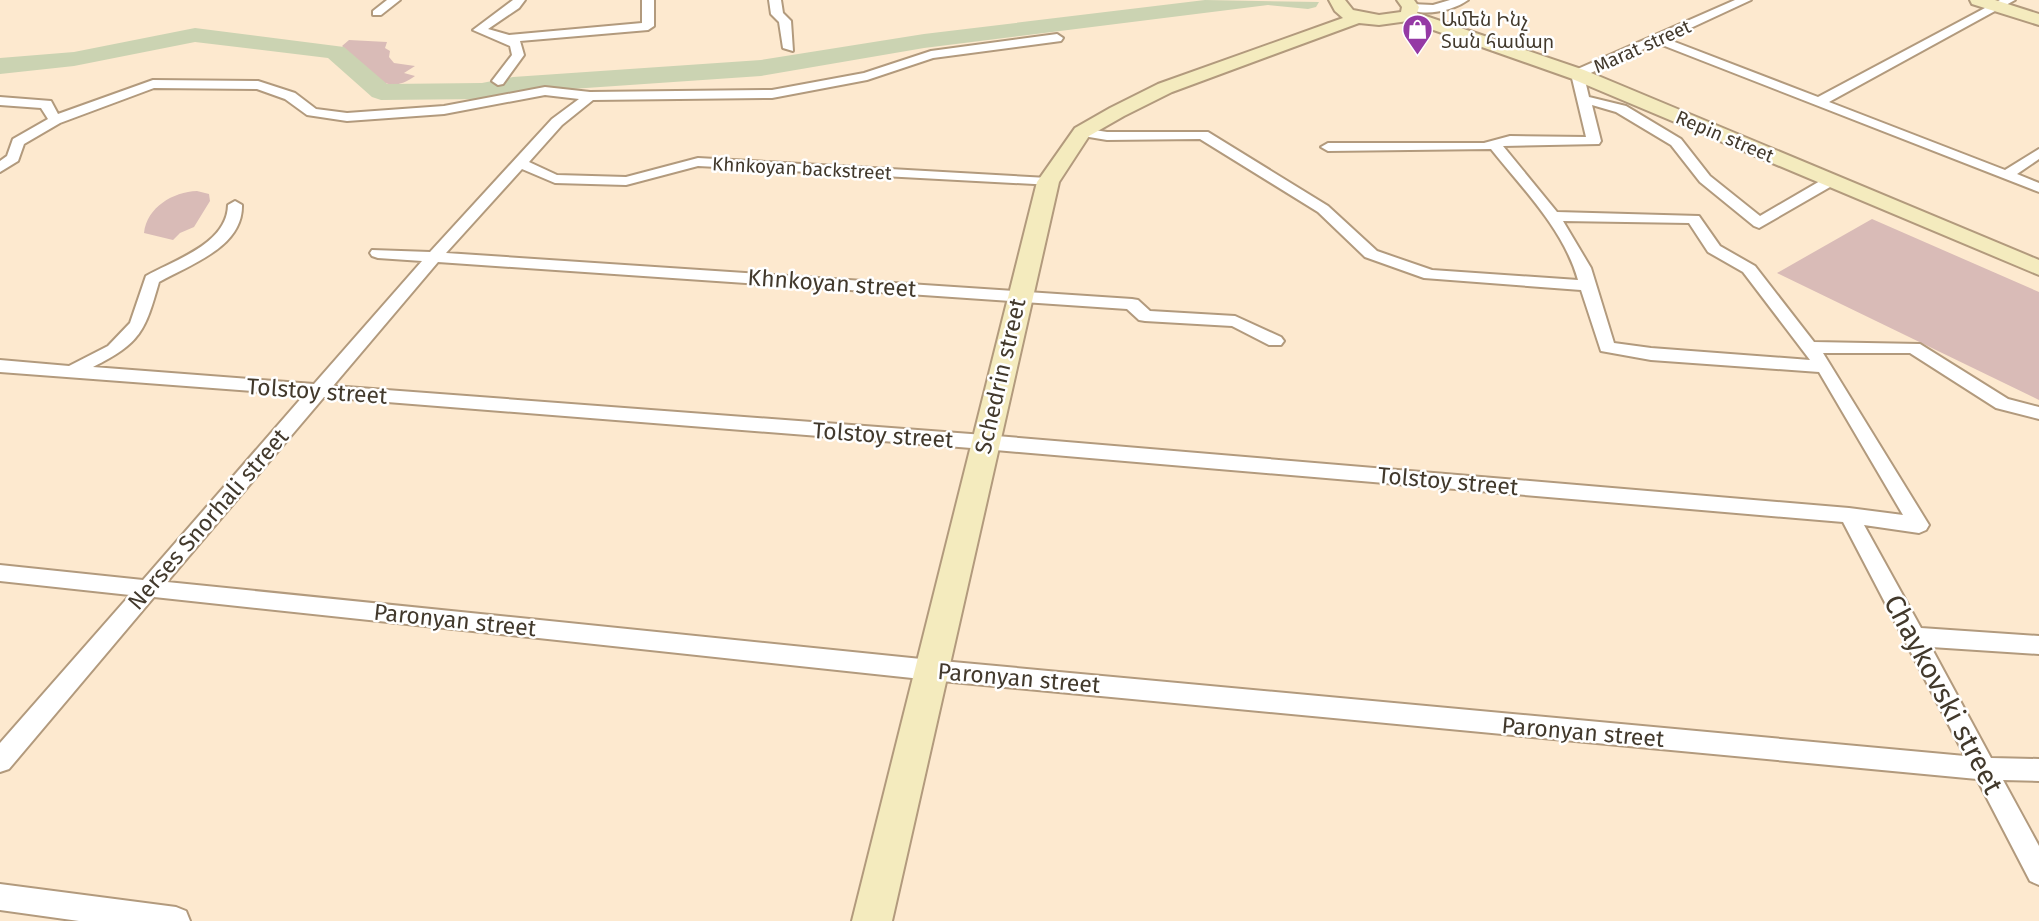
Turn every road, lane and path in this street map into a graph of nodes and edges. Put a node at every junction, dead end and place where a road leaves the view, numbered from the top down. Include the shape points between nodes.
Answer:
1 (394, 0) edge
2 (519, 0) edge
3 (648, 0) edge
4 (775, 0) edge
5 (1337, 0) edge
6 (1462, 0) edge
7 (1745, 0) edge
8 (1978, 0) edge
9 (2003, 3) edge
10 (1408, 7) edge
11 (377, 13) dead end
12 (1357, 17) junction
13 (2039, 20) edge
14 (1057, 38) dead end
15 (508, 39) junction
16 (1657, 39) junction
17 (789, 48) dead end
18 (1577, 74) junction
19 (498, 81) dead end
20 (590, 96) junction
21 (1582, 99) junction
22 (0, 101) edge
23 (1819, 102) junction
24 (55, 120) junction
25 (1082, 132) junction
26 (1494, 144) junction
27 (1328, 147) dead end
28 (2039, 153) edge
29 (7, 157) edge
30 (520, 163) junction
31 (0, 168) edge
32 (2007, 175) junction
33 (1832, 180) junction
34 (1048, 182) junction
35 (2039, 187) edge
36 (235, 205) dead end
37 (1553, 216) junction
38 (378, 253) dead end
39 (435, 256) junction
40 (2039, 268) edge
41 (1587, 285) junction
42 (1019, 296) junction
43 (1275, 341) dead end
44 (1809, 346) junction
45 (0, 366) edge
46 (1825, 368) junction
47 (71, 372) junction
48 (318, 391) junction
49 (2039, 413) edge
50 (984, 442) junction
51 (1849, 515) junction
52 (0, 573) edge
53 (149, 587) junction
54 (1914, 637) junction
55 (2039, 645) edge
56 (931, 670) junction
57 (0, 761) edge
58 (1984, 769) junction
59 (2039, 771) edge
60 (2039, 872) edge
61 (0, 897) edge
62 (176, 921) edge
63 (872, 921) edge

1 - 11 street
2 - 15 street via 479,30
3 - 15 street via 648,26
4 - 17 street via 776,14 785,21
5 - 12 street via 1339,8
6 - 10 street via 1434,9
7 - 16 street, Marat street
8 - 9 street
9 - 13 street
9 - 23 street
10 - 12 street via 1386,20
10 - 18 street, Repin street
12 - 25 street, Schedrin street via 1165,88
14 - 20 street via 930,55 867,76 772,94
15 - 19 street via 516,44 518,55
16 - 18 street, Marat street
16 - 23 street
18 - 21 street
18 - 33 street, Repin street
20 - 24 street via 545,91 444,110 347,117 312,112 290,96 258,85 153,84
20 - 30 street, Nerses Snorhali street via 557,122
21 - 26 street via 1594,141 1510,140
21 - 33 street via 1621,109 1676,142 1705,179 1759,223
22 - 24 street via 46,104
23 - 32 street
24 - 29 street via 18,142
25 - 34 street, Schedrin street
25 - 41 street via 1203,135 1323,209 1371,254 1430,275
26 - 27 street
26 - 37 street
28 - 32 street
29 - 31 street
30 - 34 street, Khnkoyan backstreet via 555,179 625,181 698,162
30 - 39 street, Nerses Snorhali street
32 - 35 street
33 - 40 street, Repin street
34 - 42 street, Schedrin street
36 - 47 street via 235,220 219,242 152,279 138,325 114,350
37 - 41 street via 1583,268
37 - 44 street via 1694,219 1714,249 1749,269
38 - 39 street, Khnkoyan street
39 - 42 street, Khnkoyan street
39 - 48 street, Nerses Snorhali street
41 - 46 street via 1607,347
42 - 43 street, Khnkoyan street via 1132,304 1146,316 1235,321
42 - 50 street, Schedrin street
44 - 46 street
44 - 49 street via 1914,348 2002,404
45 - 47 street, Tolstoy street
46 - 51 street, Tolstoy street via 1919,525
47 - 48 street, Tolstoy street
48 - 50 street, Tolstoy street
48 - 53 street, Nerses Snorhali street
50 - 51 street, Tolstoy street
50 - 56 street, Schedrin street
51 - 54 street, Chaykovski street
52 - 53 street, Paronyan street
53 - 56 street, Paronyan street
53 - 57 street, Nerses Snorhali street
54 - 55 street
54 - 58 street, Chaykovski street
56 - 58 street, Paronyan street
56 - 63 street, Schedrin street
58 - 59 street, Paronyan street
58 - 60 street, Chaykovski street
61 - 62 street

